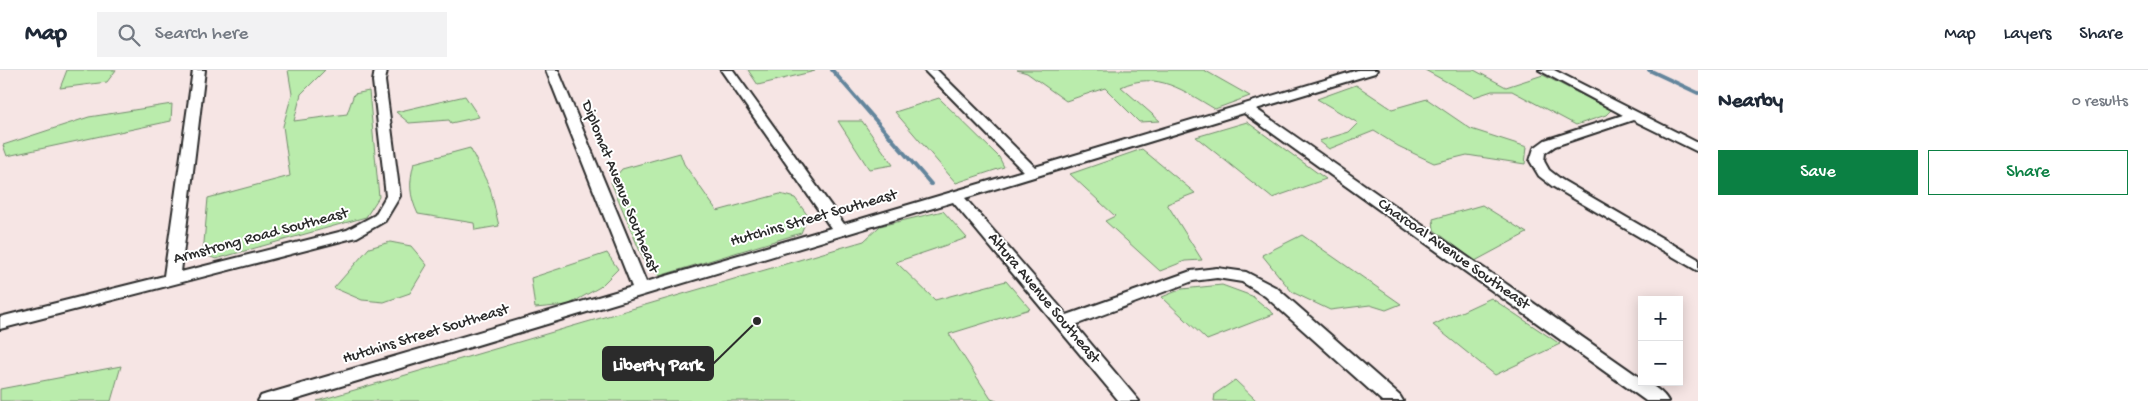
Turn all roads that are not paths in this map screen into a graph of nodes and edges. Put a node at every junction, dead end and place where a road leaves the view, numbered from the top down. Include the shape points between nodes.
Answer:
1 (199, 70) edge
2 (381, 70) edge
3 (552, 70) edge
4 (727, 70) edge
5 (930, 70) edge
6 (1370, 70) edge
7 (1545, 70) edge
8 (1247, 109) junction
9 (1634, 116) junction
10 (1698, 148) edge
11 (1032, 172) junction
12 (956, 196) junction
13 (840, 230) junction
14 (1698, 266) edge
15 (172, 278) junction
16 (641, 289) junction
17 (0, 323) edge
18 (1063, 323) junction
19 (267, 401) edge
20 (1130, 401) edge
21 (1394, 401) edge
22 (1660, 401) edge

1 - 15 street
2 - 15 street, Armstrong Road Southeast via 378,81 393,196 380,218 352,234
3 - 16 street, Diplomat Avenue Southeast
4 - 13 street
5 - 11 street
6 - 8 street, Hutchins Street Southeast
7 - 9 street
8 - 11 street, Hutchins Street Southeast
8 - 22 street, Charcoal Avenue Southeast
9 - 10 street
9 - 14 street via 1550,143 1539,151 1537,161 1544,173 1557,182
11 - 12 street, Hutchins Street Southeast
12 - 13 street, Hutchins Street Southeast
12 - 18 street, Altura Avenue Southeast
13 - 16 street, Hutchins Street Southeast
15 - 17 street, Armstrong Road Southeast
16 - 19 street, Hutchins Street Southeast
18 - 20 street, Altura Avenue Southeast
18 - 21 street via 1191,276 1217,273 1246,277 1271,292

